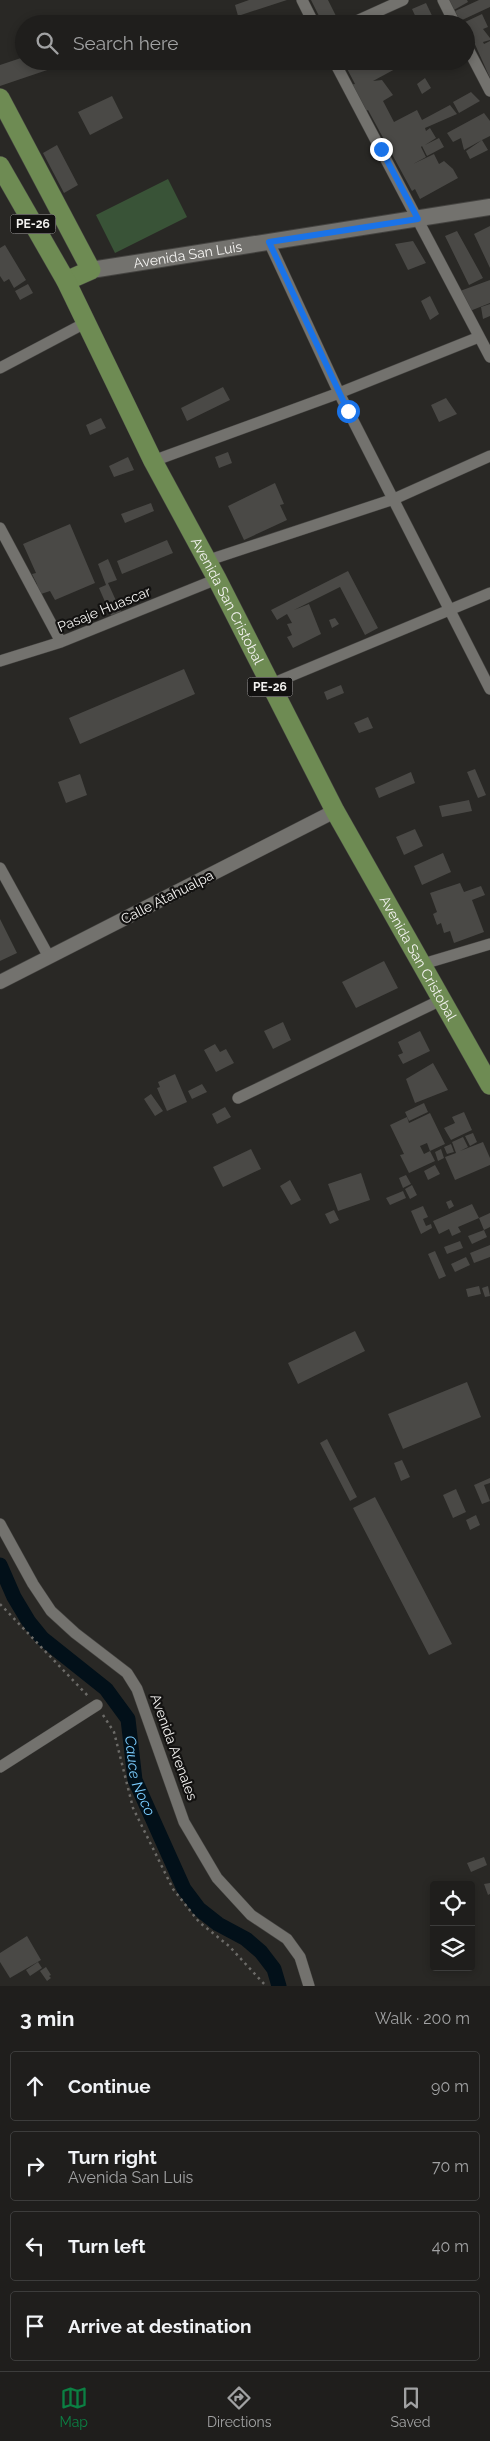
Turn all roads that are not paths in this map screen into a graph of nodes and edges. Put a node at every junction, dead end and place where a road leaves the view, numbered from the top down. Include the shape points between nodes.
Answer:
1 (302, 0) edge
2 (403, 0) edge
3 (443, 0) edge
4 (310, 15) edge
5 (370, 15) edge
6 (450, 15) edge
7 (475, 62) edge
8 (339, 70) edge
9 (490, 91) edge
10 (0, 98) edge
11 (0, 166) edge
12 (490, 207) edge
13 (418, 219) junction
14 (269, 242) junction
15 (91, 270) junction
16 (66, 281) junction
17 (87, 322) junction
18 (479, 337) junction
19 (490, 357) edge
20 (0, 368) edge
21 (339, 393) junction
22 (490, 456) edge
23 (153, 461) junction
24 (394, 499) junction
25 (0, 528) edge
26 (206, 561) junction
27 (217, 579) junction
28 (490, 593) edge
29 (450, 610) junction
30 (61, 642) junction
31 (0, 661) edge
32 (269, 685) junction
33 (490, 689) edge
34 (335, 811) junction
35 (0, 868) edge
36 (490, 944) edge
37 (49, 957) junction
38 (423, 964) junction
39 (0, 982) edge
40 (441, 1000) junction
41 (490, 1085) edge
42 (238, 1098) dead end
43 (0, 1524) edge
44 (96, 1705) road end
45 (0, 1767) edge
46 (309, 1986) edge

1 - 4 street
2 - 5 street
3 - 6 street
7 - 9 street
8 - 13 street
10 - 15 highway
11 - 16 highway, Avenida San Cristobal / PE-26
12 - 13 main road, Avenida San Luis
13 - 14 main road, Avenida San Luis
13 - 18 street
14 - 15 main road, Avenida San Luis
14 - 21 street
15 - 16 highway, Avenida San Luis
16 - 17 highway, Avenida San Cristobal / PE-26
17 - 20 street
17 - 23 highway, Avenida San Cristobal / PE-26
18 - 19 street
18 - 21 street
21 - 23 street
21 - 24 street
22 - 24 street
23 - 26 highway, Avenida San Cristobal / PE-26
24 - 26 street
24 - 29 street
25 - 30 street
26 - 27 highway, Avenida San Cristobal / PE-26
27 - 30 street, Pasaje Huascar
27 - 32 highway, Avenida San Cristobal / PE-26
28 - 29 street
29 - 32 street
29 - 33 street
30 - 31 street, Pasaje Huascar
32 - 34 highway, Avenida San Cristobal / PE-26
34 - 37 street, Calle Atahualpa
34 - 38 highway, Avenida San Cristobal / PE-26
35 - 37 street
36 - 38 street
37 - 39 street, Calle Atahualpa
38 - 40 highway, Avenida San Cristobal / PE-26
40 - 41 highway, Avenida San Cristobal / PE-26
40 - 42 street
43 - 46 street, Avenida Arenales via 51,1611 127,1673 137,1689 184,1822 217,1878 233,1898 287,1939 300,1957
44 - 45 street

